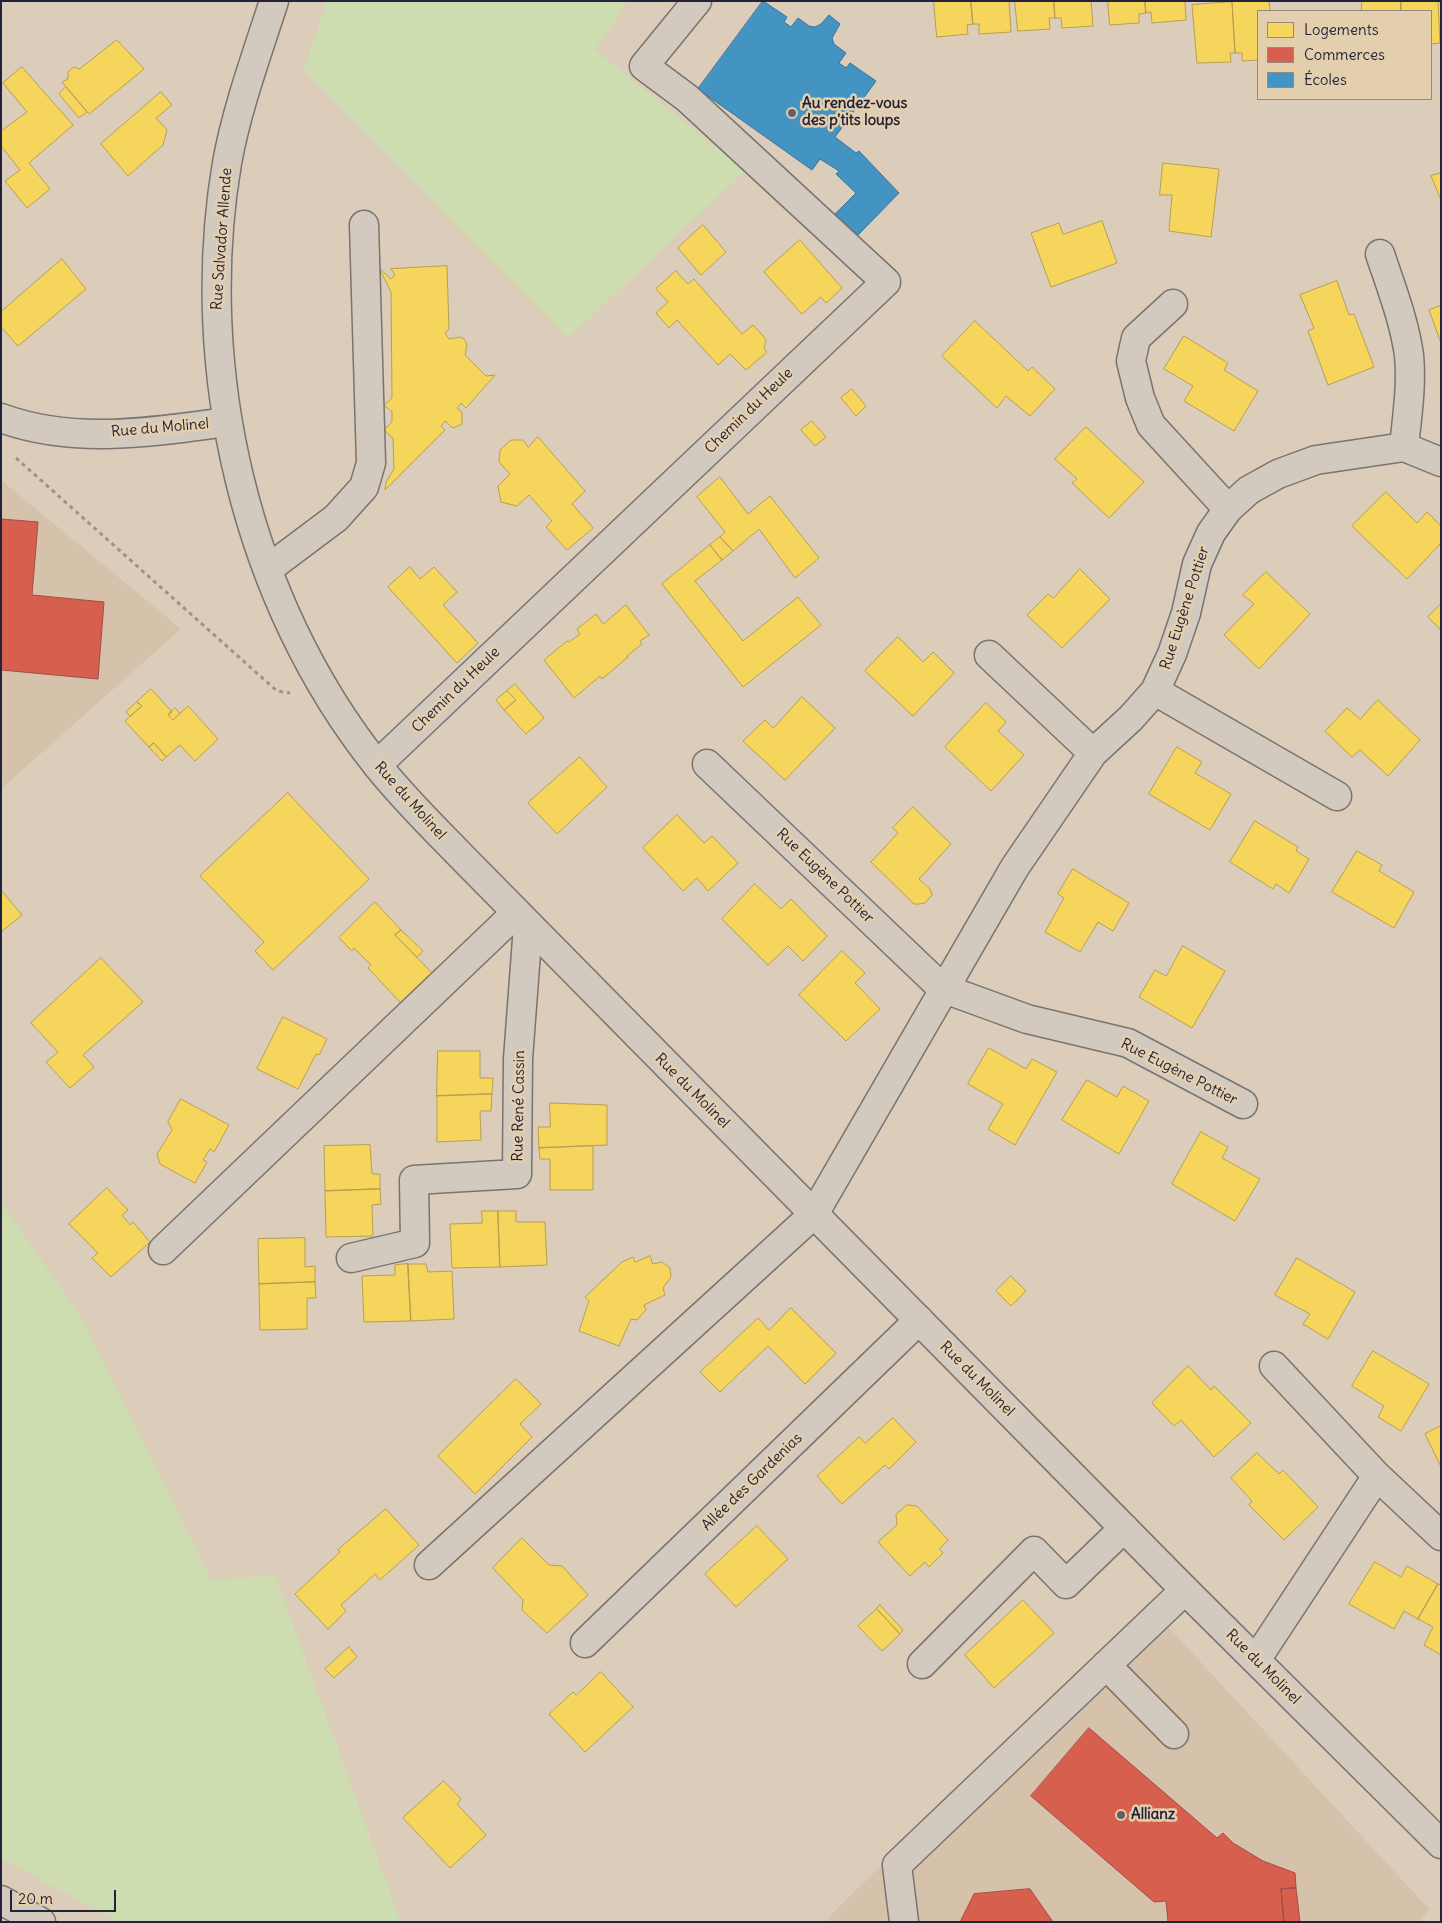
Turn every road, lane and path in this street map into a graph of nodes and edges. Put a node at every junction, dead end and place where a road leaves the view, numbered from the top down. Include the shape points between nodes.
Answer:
1 (274, 1) edge
2 (697, 1) edge
3 (364, 225) dead end
4 (1380, 254) dead end
5 (1173, 304) dead end
6 (227, 422) junction
7 (6, 431) edge
8 (1404, 447) junction
9 (1441, 462) edge
10 (1228, 509) junction
11 (268, 569) junction
12 (989, 656) dead end
13 (1156, 691) junction
14 (333, 700) junction
15 (1093, 753) junction
16 (707, 764) dead end
17 (377, 765) junction
18 (1337, 796) dead end
19 (522, 920) junction
20 (942, 988) junction
21 (1243, 1104) dead end
22 (814, 1214) junction
23 (163, 1250) dead end
24 (350, 1258) dead end
25 (919, 1320) junction
26 (1274, 1366) dead end
27 (1377, 1476) junction
28 (1124, 1528) junction
29 (1441, 1536) edge
30 (430, 1565) dead end
31 (1185, 1590) junction
32 (585, 1643) dead end
33 (1256, 1660) junction
34 (922, 1664) dead end
35 (1106, 1665) junction
36 (1174, 1734) dead end
37 (1441, 1844) edge
38 (1, 1900) edge
39 (41, 1922) edge
40 (904, 1922) edge

1 - 6 main road, Rue Salvador Allende via 236,123 221,210 216,316 218,360
2 - 17 main road, Chemin du Heule via 644,66 687,98 886,282
3 - 11 main road via 371,463 364,488 336,518
4 - 8 main road via 1409,356
5 - 10 main road via 1136,338 1131,361 1140,398 1151,425
6 - 7 main road, Rue du Molinel via 142,432
6 - 11 main road, Rue du Molinel via 240,483
7 - 14 path via 276,691
8 - 9 main road
8 - 10 main road, Rue Eugène Pottier via 1316,460 1293,468 1249,490
10 - 13 main road, Rue Eugène Pottier via 1211,533 1197,564 1183,622
11 - 14 main road, Rue du Molinel via 312,666
12 - 15 main road
13 - 15 main road, Rue Eugène Pottier
13 - 18 main road
14 - 17 main road, Rue du Molinel
15 - 20 main road, Rue Eugène Pottier via 1015,867
16 - 20 main road, Rue Eugène Pottier
17 - 19 main road, Rue du Molinel
19 - 22 main road, Rue du Molinel
19 - 23 main road
19 - 24 main road, Rue René Cassin via 517,1174 414,1180 415,1243
20 - 21 main road, Rue Eugène Pottier via 1027,1019 1128,1044
20 - 22 main road, Rue Eugène Pottier
22 - 25 main road, Rue du Molinel
22 - 30 main road, Rue Eugène Pottier
25 - 28 main road, Rue du Molinel
25 - 32 main road, Allée des Gardenias
26 - 27 main road
27 - 29 main road
27 - 33 main road
28 - 31 main road, Rue du Molinel
28 - 34 main road via 1066,1584 1034,1551
31 - 33 main road, Rue du Molinel
31 - 35 main road
33 - 37 main road, Rue du Molinel
35 - 36 main road
35 - 40 main road via 897,1864
38 - 39 main road

